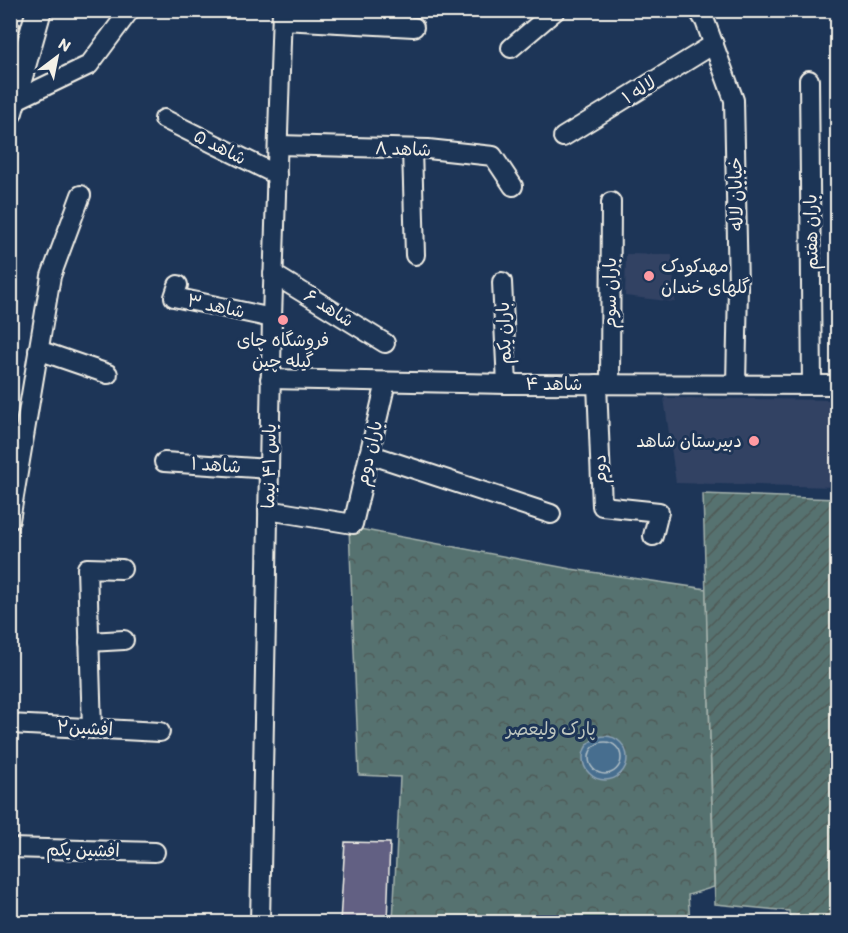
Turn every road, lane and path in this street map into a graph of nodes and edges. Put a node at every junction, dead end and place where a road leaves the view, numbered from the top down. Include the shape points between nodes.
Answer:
1 (39, 10) edge
2 (130, 10) edge
3 (556, 10) edge
4 (707, 14) edge
5 (282, 15) edge
6 (414, 27) dead end
7 (714, 44) junction
8 (511, 48) dead end
9 (809, 80) dead end
10 (12, 106) edge
11 (164, 118) dead end
12 (563, 137) dead end
13 (278, 145) junction
14 (412, 149) junction
15 (277, 176) junction
16 (513, 186) dead end
17 (81, 195) dead end
18 (611, 202) dead end
19 (415, 255) dead end
20 (273, 274) junction
21 (502, 282) dead end
22 (178, 285) dead end
23 (272, 318) junction
24 (385, 342) dead end
25 (38, 350) junction
26 (108, 374) dead end
27 (270, 379) junction
28 (386, 382) junction
29 (507, 384) junction
30 (603, 384) junction
31 (736, 384) junction
32 (812, 384) junction
33 (837, 385) edge
34 (369, 454) junction
35 (164, 462) dead end
36 (269, 469) junction
37 (268, 510) junction
38 (551, 514) dead end
39 (10, 520) edge
40 (653, 536) dead end
41 (122, 569) dead end
42 (124, 640) dead end
43 (89, 642) junction
44 (10, 724) edge
45 (92, 729) junction
46 (160, 732) dead end
47 (10, 848) edge
48 (155, 852) dead end
49 (260, 922) edge

1 - 10 main road
2 - 10 street via 89,65
3 - 8 street
4 - 7 street, خیابان لاله
5 - 6 street
5 - 13 street, یاس ۴۱ نیما
7 - 12 street, لاله ۱
7 - 31 street, خیابان لاله via 734,100
9 - 32 street, باران هفتم
11 - 15 street, شاهد ۵
13 - 14 street, شاهد ۸
13 - 15 street, یاس ۴۱ نیما
14 - 16 street, شاهد ۸ via 493,156
14 - 19 street
15 - 20 street, یاس ۴۱ نیما
17 - 25 street via 51,276
18 - 30 street, باران سوم
20 - 23 street, یاس ۴۱ نیما
20 - 24 street, شاهد ۶
21 - 29 street, باران یکم
22 - 23 street, شاهد ۳ via 174,297
23 - 27 street, یاس ۴۱ نیما
25 - 26 street
25 - 39 street
27 - 28 street, شاهد ۴
27 - 36 street, یاس ۴۱ نیما
28 - 29 street, شاهد ۴
28 - 34 street, باران دوم
29 - 30 street, شاهد ۴
30 - 31 street, شاهد ۴
30 - 40 street, دوم via 602,506 659,512
31 - 32 street, شاهد ۴
32 - 33 street, شاهد ۴
34 - 37 street, باران دوم via 353,524
34 - 38 street
35 - 36 street, شاهد ۱
36 - 37 street, یاس ۴۱ نیما
37 - 49 street, یاس ۴۱ نیما
41 - 43 street via 87,568
42 - 43 street
43 - 45 street
44 - 45 street, افشین۲
45 - 46 street, افشین۲
47 - 48 street, افشین یکم

